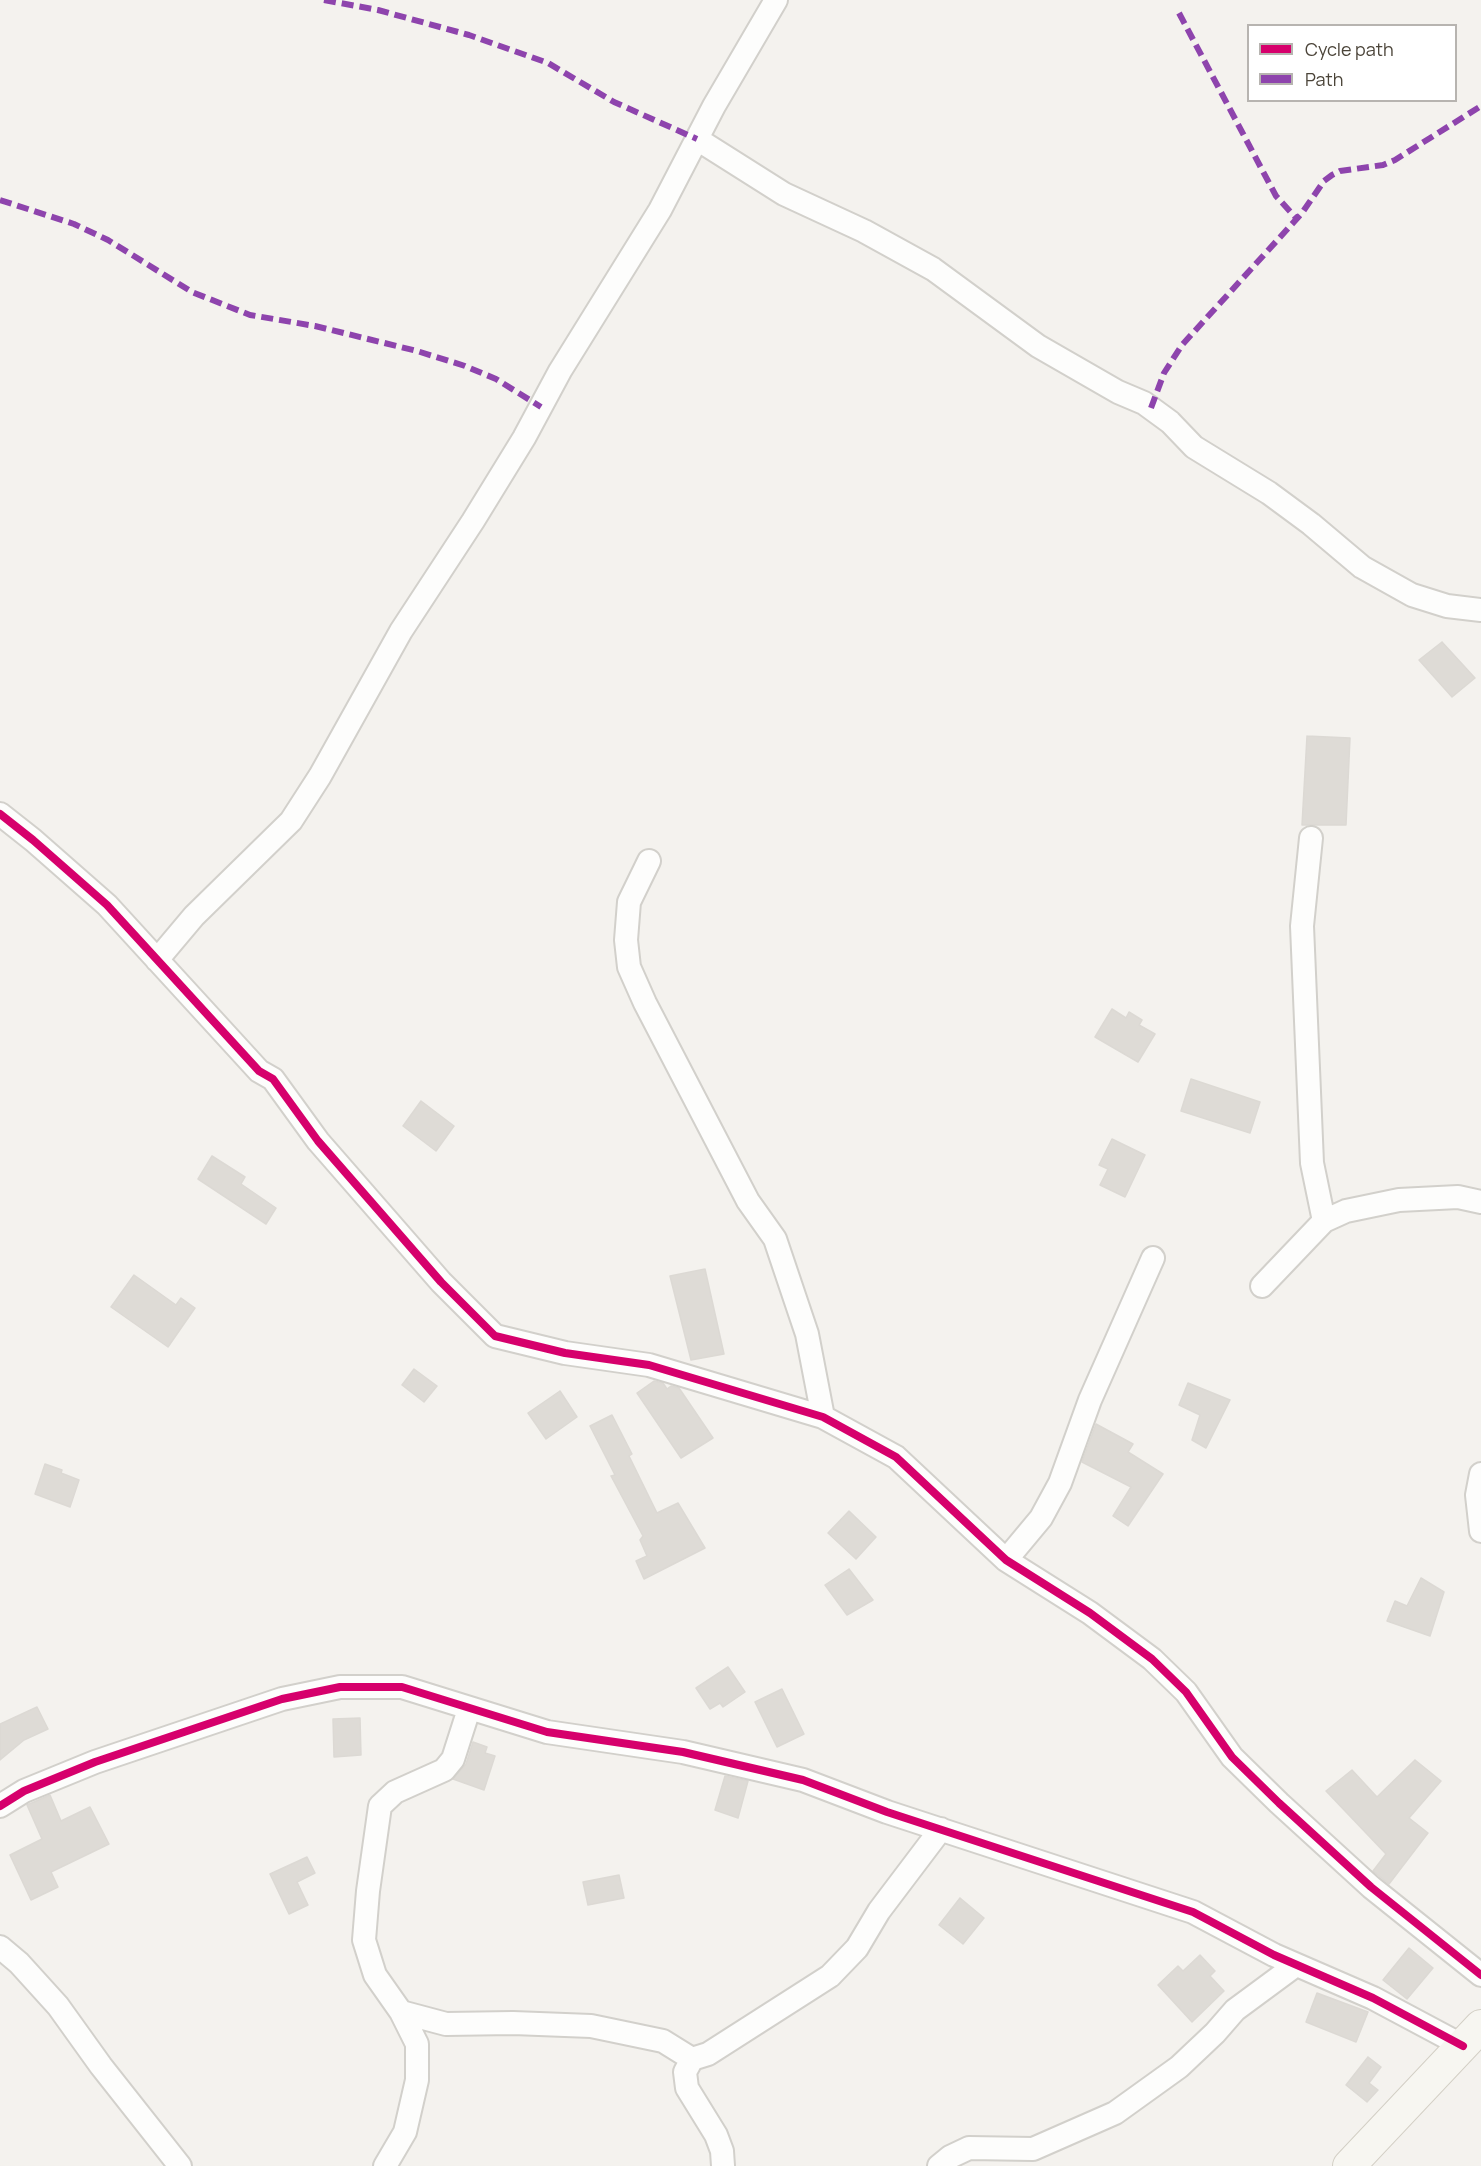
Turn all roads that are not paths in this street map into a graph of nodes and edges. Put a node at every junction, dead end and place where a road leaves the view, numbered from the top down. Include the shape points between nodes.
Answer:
1 (776, 0) edge
2 (697, 140) junction
3 (1481, 610) edge
4 (0, 814) edge
5 (1311, 838) dead end
6 (648, 861) dead end
7 (157, 960) junction
8 (1481, 1202) edge
9 (1324, 1221) junction
10 (1153, 1258) dead end
11 (1262, 1286) dead end
12 (823, 1417) junction
13 (1481, 1474) edge
14 (1481, 1531) edge
15 (1006, 1560) junction
16 (469, 1709) junction
17 (0, 1806) edge
18 (940, 1829) junction
19 (0, 1947) edge
20 (1296, 1965) junction
21 (1481, 1975) edge
22 (400, 2012) junction
23 (1472, 2036) edge
24 (692, 2060) junction
25 (177, 2165) edge
26 (385, 2166) edge
27 (723, 2166) edge
28 (939, 2166) edge
29 (1349, 2166) edge

1 - 2 street
2 - 3 street via 784,194 933,269 1038,346 1144,404 1170,422 1194,447 1269,493 1362,567 1412,595 1448,606
2 - 7 street via 660,210 560,371 479,512 401,631 291,821 194,916
4 - 7 street via 107,905
5 - 9 street via 1302,926 1312,1163
6 - 12 street via 630,902 626,940 629,967 748,1201 775,1239 807,1334
7 - 12 street via 259,1071 273,1079 318,1141 441,1282 495,1335 565,1353 649,1365
8 - 9 street via 1458,1197 1398,1200 1346,1211
9 - 11 street
10 - 15 street via 1090,1400 1060,1483 1041,1518
12 - 15 street via 896,1457
13 - 14 street
15 - 21 street via 1090,1612 1152,1659 1186,1692 1232,1757 1279,1803 1371,1887
16 - 17 street via 402,1687 328,1689 272,1702 95,1762 24,1791
16 - 18 street via 547,1732 683,1752 802,1780
16 - 22 street via 453,1759 444,1770 395,1792 380,1806 364,1940 375,1975
18 - 20 street via 1193,1912
18 - 24 street via 879,1911 858,1948 830,1976 708,2054
19 - 25 street via 58,2006
20 - 23 street
20 - 28 street via 1235,2010 1179,2067 1115,2114 1033,2149 969,2148
22 - 24 street via 446,2024 591,2026 663,2041
22 - 26 street via 417,2044 417,2080 405,2132
23 - 29 main road
24 - 27 street via 685,2072 687,2088 716,2135

